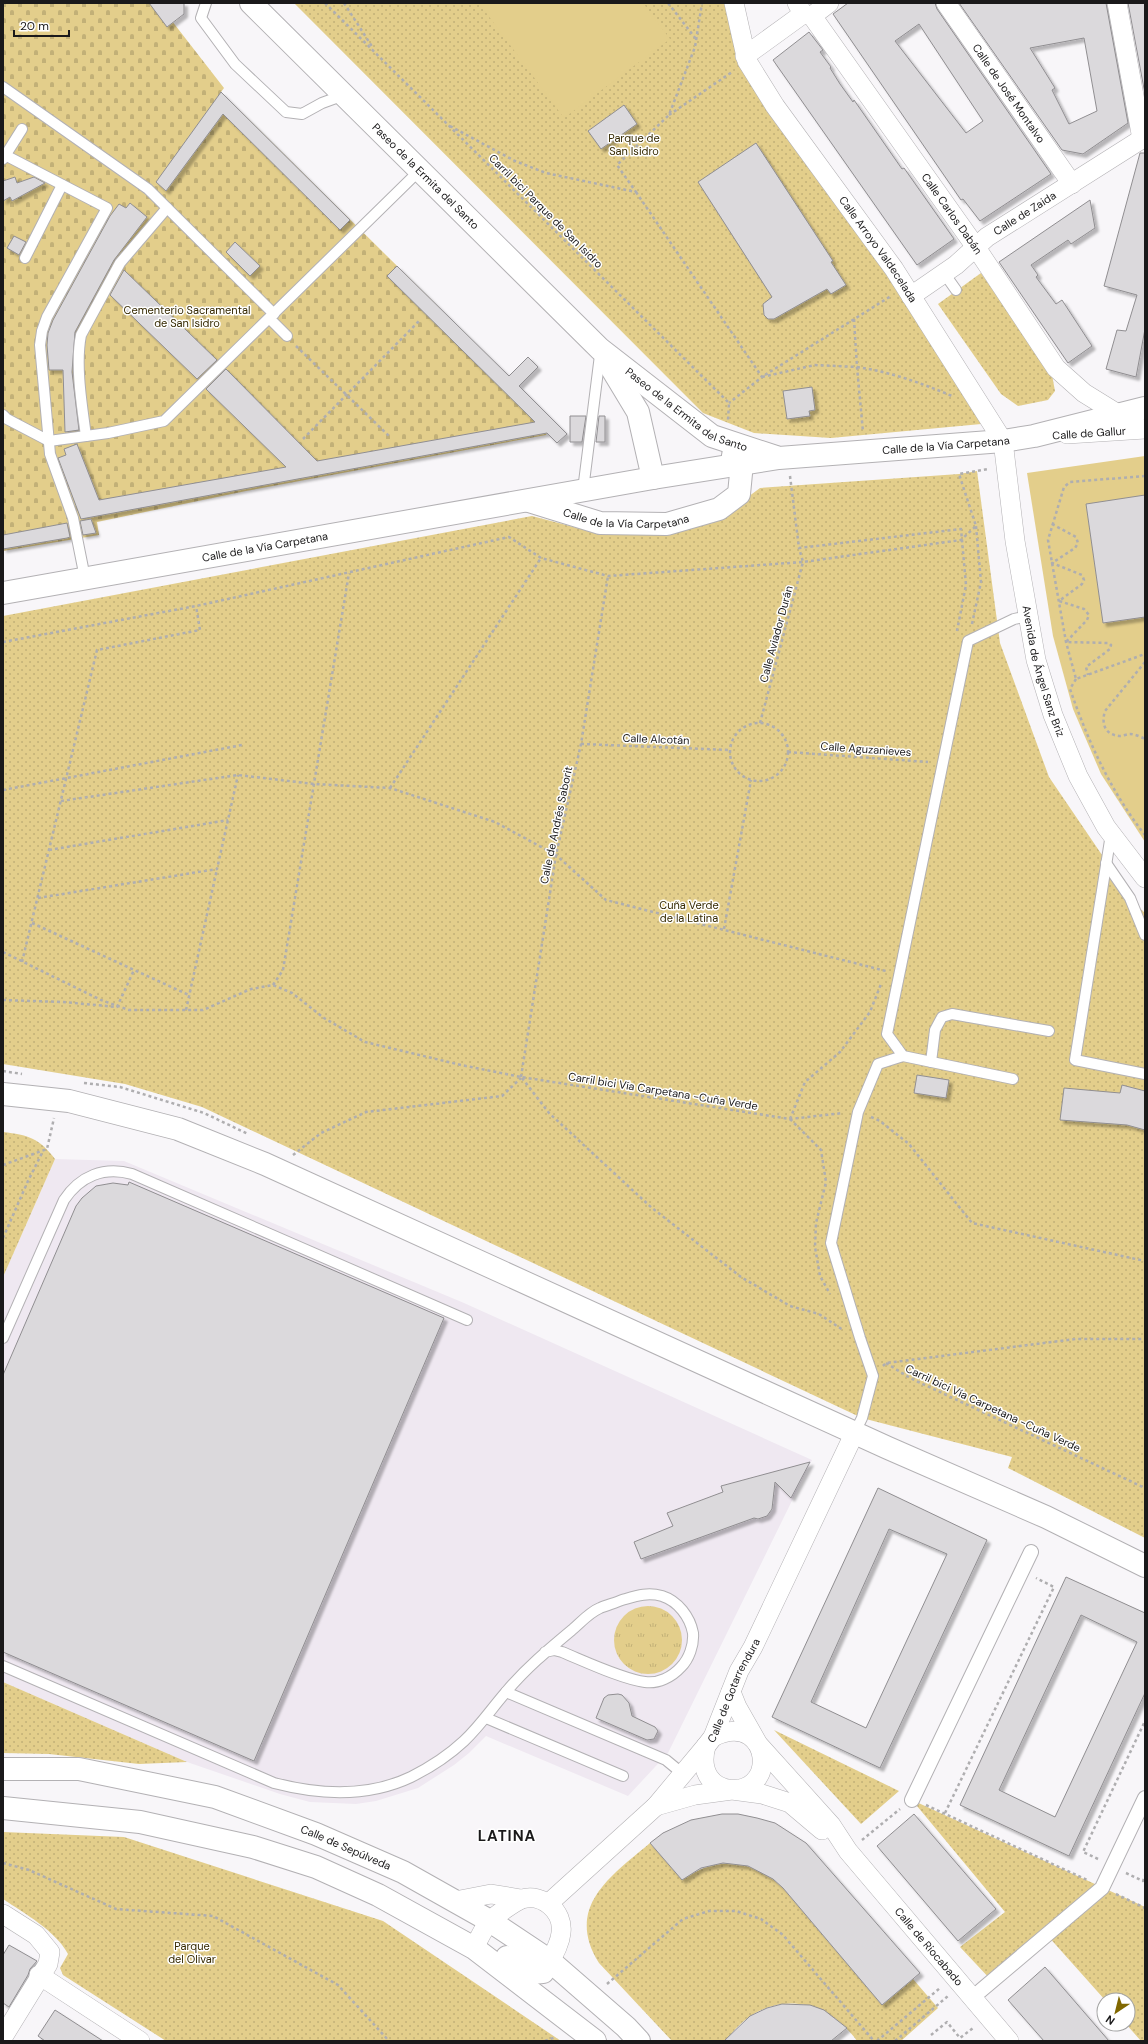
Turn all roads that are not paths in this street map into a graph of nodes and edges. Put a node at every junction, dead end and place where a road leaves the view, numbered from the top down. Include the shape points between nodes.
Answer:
1 (206, 3) edge
2 (251, 3) edge
3 (734, 3) edge
4 (829, 3) edge
5 (946, 3) edge
6 (1117, 3) edge
7 (804, 11) edge
8 (744, 61) junction
9 (3, 87) edge
10 (344, 95) junction
11 (22, 129) dead end
12 (1144, 138) edge
13 (4, 156) edge
14 (420, 170) junction
15 (1072, 184) junction
16 (62, 185) junction
17 (167, 208) junction
18 (975, 246) junction
19 (25, 258) dead end
20 (944, 273) junction
21 (956, 290) dead end
22 (911, 296) junction
23 (272, 317) junction
24 (287, 336) road end
25 (600, 349) junction
26 (1145, 408) edge
27 (1118, 414) junction
28 (3, 415) edge
29 (1145, 429) edge
30 (86, 436) junction
31 (1034, 436) junction
32 (720, 438) junction
33 (50, 441) junction
34 (1004, 441) junction
35 (783, 458) junction
36 (742, 463) junction
37 (653, 478) junction
38 (583, 490) junction
39 (526, 500) junction
40 (85, 578) junction
41 (3, 593) edge
42 (1028, 616) junction
43 (1111, 833) junction
44 (1106, 863) junction
45 (1145, 878) edge
46 (1145, 935) edge
47 (1049, 1031) dead end
48 (903, 1056) junction
49 (931, 1062) junction
50 (1145, 1074) edge
51 (1013, 1079) dead end
52 (3, 1094) edge
53 (467, 1320) dead end
54 (3, 1338) edge
55 (855, 1432) junction
56 (1031, 1552) dead end
57 (1145, 1566) edge
58 (545, 1652) junction
59 (3, 1666) edge
60 (506, 1692) junction
61 (731, 1692) junction
62 (486, 1718) junction
63 (709, 1742) junction
64 (758, 1744) junction
65 (3, 1769) edge
66 (683, 1774) junction
67 (623, 1776) dead end
68 (732, 1790) junction
69 (1145, 1798) edge
70 (912, 1800) road end
71 (656, 1806) junction
72 (3, 1808) edge
73 (855, 1846) junction
74 (521, 1899) junction
75 (455, 1901) junction
76 (549, 1903) junction
77 (3, 1914) edge
78 (490, 1921) junction
79 (474, 1948) junction
80 (550, 1961) junction
81 (39, 1975) junction
82 (972, 1998) junction
83 (7, 2038) edge
84 (140, 2041) edge
85 (595, 2041) edge
86 (639, 2041) edge
87 (1009, 2041) edge

1 - 10 lane via 201,18 235,64 286,112 302,114
2 - 10 street, Paseo de la Ermita del Santo
3 - 8 street
4 - 7 street
5 - 15 street, Calle de José Montalvo
6 - 12 street
7 - 8 street
7 - 18 street, Calle Carlos Dabán
8 - 22 street, Calle Arroyo Valdecelada
9 - 17 lane via 148,189
10 - 14 street, Paseo de la Ermita del Santo
11 - 13 lane
12 - 15 street, Calle de Zaida
13 - 16 lane
14 - 23 lane via 355,231
14 - 25 street, Paseo de la Ermita del Santo
15 - 18 street, Calle de Zaida
16 - 19 lane
16 - 33 lane via 107,208 63,286 42,331 40,345
17 - 23 lane
17 - 30 lane via 120,263 82,335 79,346
18 - 20 street, Calle de Zaida
18 - 27 street, Calle Carlos Dabán via 1056,368 1084,393
20 - 21 lane
20 - 22 street, Calle de Zaida
22 - 34 street, Calle Arroyo Valdecelada
23 - 24 lane
23 - 30 lane via 164,421
25 - 32 street, Paseo de la Ermita del Santo
25 - 37 street, Paseo de la Ermita del Santo via 638,412
25 - 38 lane
26 - 27 street, Calle de la Vía Carpetana
27 - 31 street, Calle de la Vía Carpetana
28 - 33 lane via 6,419
29 - 31 street, Calle de Gallur
30 - 33 lane
31 - 34 street, Calle de la Vía Carpetana
32 - 35 street, Paseo de la Ermita del Santo
32 - 36 street
33 - 40 lane via 50,454 73,518
34 - 35 street, Calle de la Vía Carpetana
34 - 42 street, Avenida de Ángel Sanz Briz via 1015,541
35 - 36 street, Calle de la Vía Carpetana
36 - 37 street, Calle de la Vía Carpetana
36 - 39 street, Calle de la Vía Carpetana via 739,494 719,509 667,524 600,523
37 - 38 street, Calle de la Vía Carpetana
38 - 39 street, Calle de la Vía Carpetana
39 - 40 street, Calle de la Vía Carpetana
40 - 41 street, Calle de la Vía Carpetana
42 - 43 street, Avenida de Ángel Sanz Briz via 1036,660 1053,715 1078,776
42 - 48 lane via 1014,619 968,641 887,1034
43 - 44 lane
43 - 45 street, Avenida de Ángel Sanz Briz
44 - 46 lane via 1130,898
44 - 50 lane via 1075,1060
47 - 49 lane via 952,1014 942,1017 935,1030
48 - 49 lane
48 - 55 lane via 878,1064 858,1112 831,1243 873,1376 862,1418
49 - 51 lane
52 - 55 street via 58,1100 178,1129 265,1164
53 - 54 lane via 132,1174 112,1170 92,1175 76,1184 64,1200
55 - 57 street via 1046,1517
55 - 61 street, Calle de Gotarrendura
56 - 70 street
58 - 58 lane via 562,1652 646,1682 661,1681 675,1674 685,1663 692,1649 693,1634 680,1606 667,1598 653,1594 639,1595 599,1608
58 - 60 lane
59 - 62 lane via 274,1783 314,1792 374,1790 410,1777 464,1742
60 - 62 lane
60 - 66 lane via 666,1760
61 - 63 street, Calle de Gotarrendura
61 - 64 street, Calle de Riocabado via 736,1707
62 - 67 lane
63 - 64 street via 722,1732 732,1730 742,1732
63 - 66 street, Calle de Gotarrendura
63 - 68 street via 703,1758 704,1770 710,1780 720,1788
64 - 68 street via 762,1752 761,1771 749,1786
64 - 73 street, Calle de Riocabado via 831,1825
65 - 75 street, Calle de Sepúlveda via 79,1769 214,1797 316,1834 403,1872
66 - 71 street, Calle de Gotarrendura
68 - 71 street, Calle de Riocabado via 695,1795
68 - 73 street, Calle de Riocabado via 762,1794 790,1803
69 - 82 street via 1102,1888
71 - 76 street, Calle de Gotarrendura
72 - 79 street via 140,1822 253,1847 316,1866 364,1888
73 - 82 street, Calle de Riocabado
74 - 75 street via 491,1894
74 - 76 street via 535,1897
74 - 78 street
75 - 78 street, Calle de Sepúlveda
76 - 80 street via 562,1931
77 - 81 street via 36,1935 50,1952 48,1964
78 - 79 street
78 - 80 street, Calle de Sepúlveda
79 - 80 street via 491,1946 527,1971 536,1974 543,1972
79 - 85 street
80 - 86 street, Calle de Sepúlveda
81 - 83 street
81 - 84 street
82 - 87 street, Calle de Riocabado

